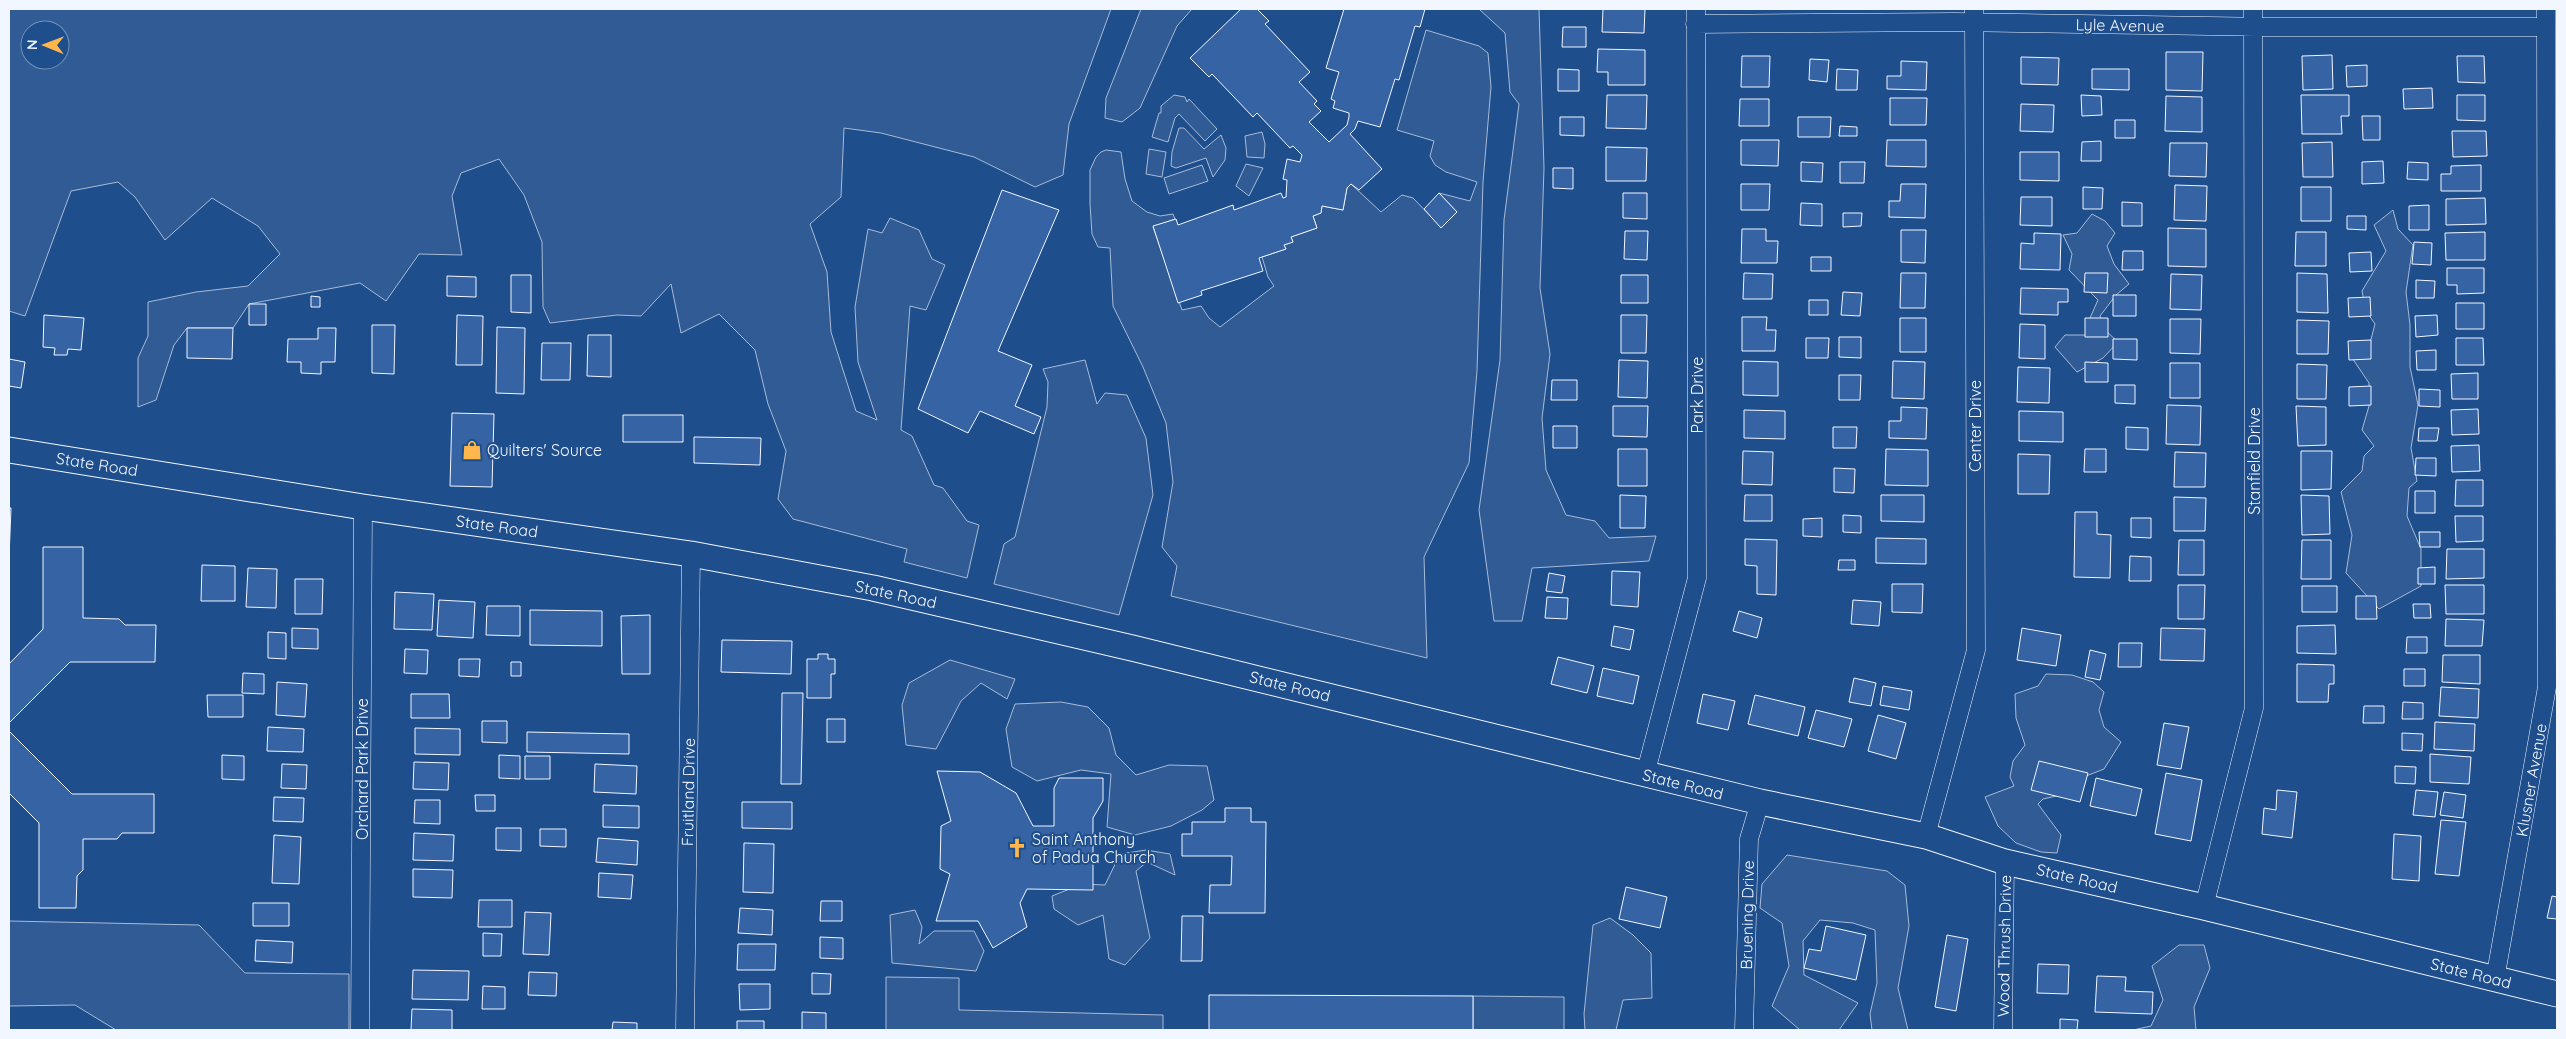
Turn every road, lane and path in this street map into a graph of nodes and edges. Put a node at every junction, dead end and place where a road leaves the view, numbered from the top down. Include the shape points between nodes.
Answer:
1 (2253, 9) edge
2 (2546, 9) edge
3 (1696, 16) edge
4 (1974, 16) edge
5 (2253, 26) junction
6 (2545, 27) junction
7 (9, 450) edge
8 (363, 507) junction
9 (691, 554) junction
10 (1646, 775) junction
11 (1760, 802) junction
12 (1926, 836) junction
13 (2005, 862) junction
14 (2204, 908) junction
15 (2496, 979) junction
16 (2557, 994) edge
17 (360, 1030) edge
18 (685, 1030) edge
19 (1744, 1030) edge
20 (2003, 1030) edge

1 - 5 street, Stanfield Drive
2 - 6 street, Klusner Avenue
3 - 4 street, Lyle Avenue
3 - 10 street, Park Drive via 1697,578
4 - 5 street, Lyle Avenue
4 - 12 street, Center Drive via 1976,650
5 - 6 street, Lyle Avenue
5 - 14 street, Stanfield Drive via 2254,708
6 - 15 street, Klusner Avenue via 2547,687
7 - 8 main road, State Road
8 - 9 main road, State Road
8 - 17 street, Orchard Park Drive
9 - 10 main road, State Road via 978,611
9 - 18 street, Fruitland Drive
10 - 11 main road, State Road
11 - 12 main road, State Road
11 - 19 street, Bruening Drive via 1749,839
12 - 13 main road, State Road
13 - 14 main road, State Road
13 - 20 street, Wood Thrush Drive
14 - 15 main road, State Road
15 - 16 main road, State Road

